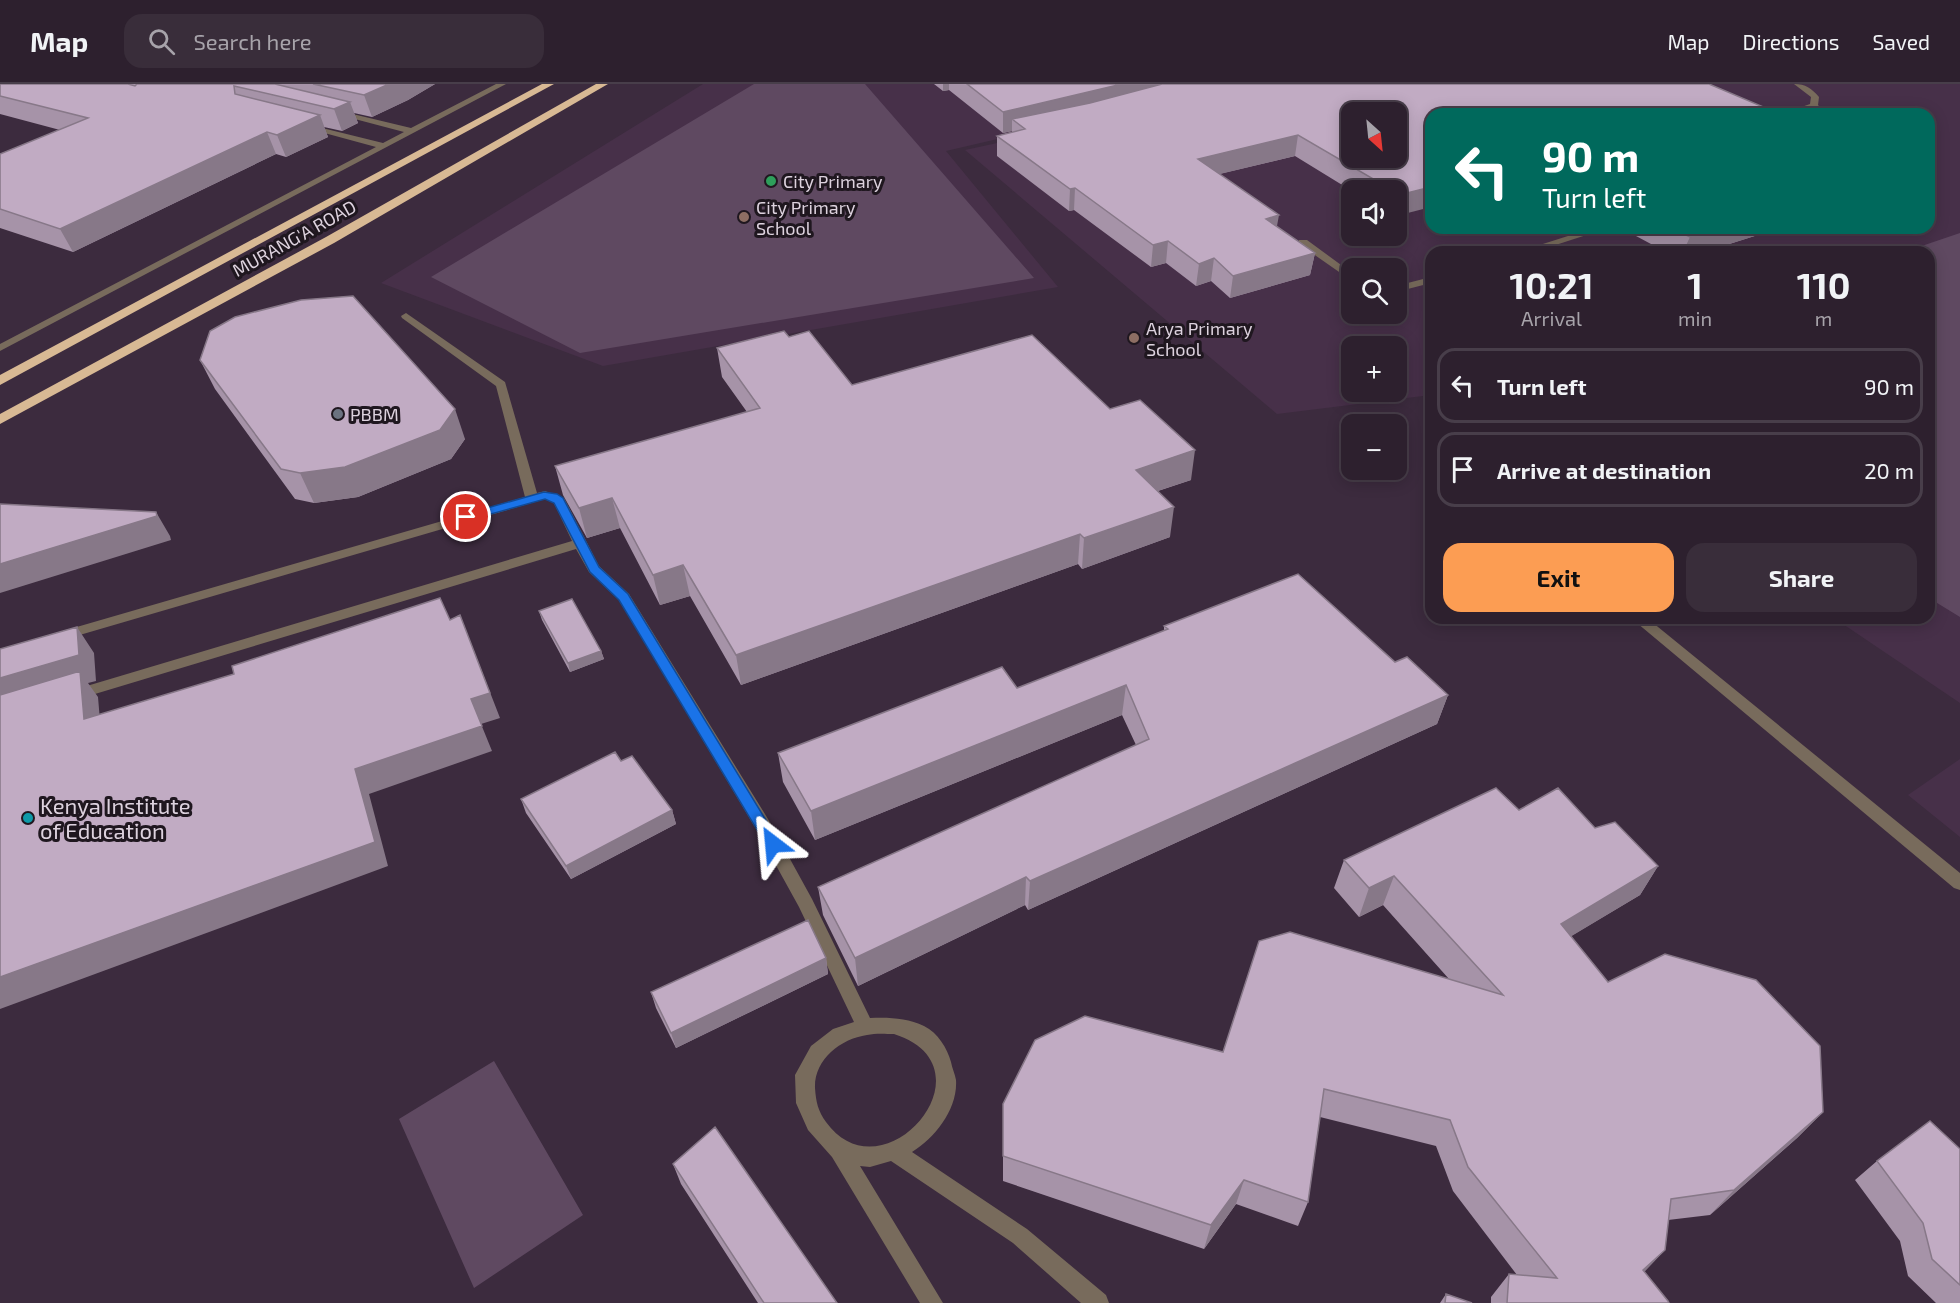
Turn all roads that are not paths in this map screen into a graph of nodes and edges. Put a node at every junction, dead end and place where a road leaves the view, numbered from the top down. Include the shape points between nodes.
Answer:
1 (502, 84) edge
2 (549, 84) edge
3 (603, 84) edge
4 (1798, 84) edge
5 (1814, 105) junction
6 (1806, 108) edge
7 (1817, 108) edge
8 (322, 110) edge
9 (304, 125) edge
10 (412, 131) junction
11 (384, 146) junction
12 (1583, 234) edge
13 (1303, 242) edge
14 (1543, 246) edge
15 (1341, 270) edge
16 (1425, 281) edge
17 (1407, 286) edge
18 (406, 316) dead end
19 (0, 348) edge
20 (0, 381) edge
21 (0, 420) edge
22 (532, 498) junction
23 (580, 543) junction
24 (1645, 624) edge
25 (45, 641) edge
26 (56, 701) edge
27 (1960, 883) edge
28 (865, 1026) junction
29 (839, 1150) junction
30 (893, 1151) junction
31 (932, 1303) edge
32 (1098, 1303) edge

1 - 10 street, MURANG'A ROAD
2 - 20 highway, MURANG'A ROAD
3 - 21 highway, MURANG'A ROAD via 330,240
4 - 5 street via 1815,97
5 - 6 street
5 - 7 street
8 - 10 street
9 - 11 street
10 - 11 street, MURANG'A ROAD
11 - 19 street, MURANG'A ROAD
12 - 14 street
13 - 15 street
16 - 17 street
18 - 22 street via 501,384
22 - 23 street via 544,495 559,501
22 - 25 street
23 - 26 street
23 - 28 street via 594,569 624,597 762,824
24 - 27 street
28 - 29 street via 838,1036 823,1047 804,1073 803,1092 809,1114 823,1138
28 - 30 street via 890,1023 916,1030 936,1046 946,1070 946,1096 938,1115 918,1136
29 - 30 street via 869,1157
29 - 31 street
30 - 32 street via 1020,1236

